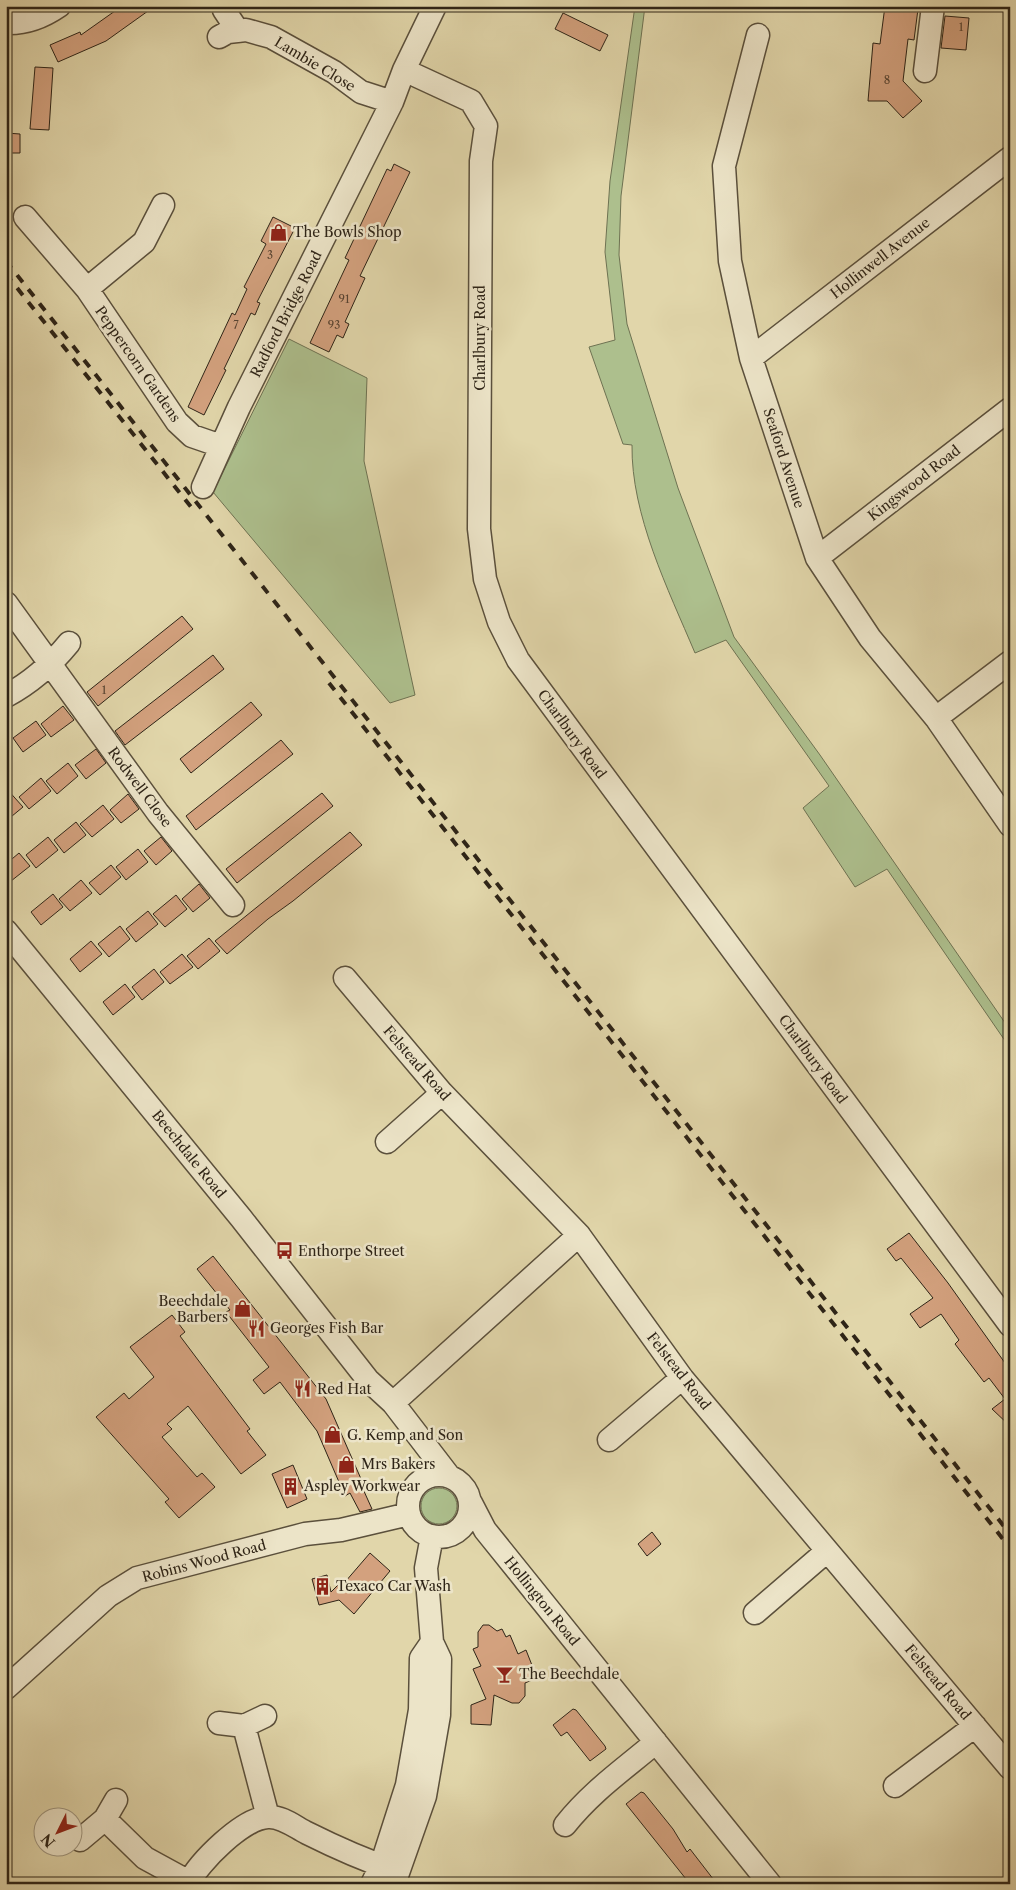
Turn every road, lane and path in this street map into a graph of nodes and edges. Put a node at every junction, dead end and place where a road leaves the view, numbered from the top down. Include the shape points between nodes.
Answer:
1 (59, 6) edge
2 (435, 6) edge
3 (932, 6) edge
4 (224, 10) dead end
5 (6, 23) edge
6 (758, 35) dead end
7 (404, 70) junction
8 (925, 70) dead end
9 (392, 102) junction
10 (1010, 158) edge
11 (163, 205) dead end
12 (25, 217) dead end
13 (87, 289) junction
14 (751, 358) junction
15 (1010, 409) edge
16 (221, 446) junction
17 (203, 487) dead end
18 (818, 558) junction
19 (6, 602) edge
20 (69, 643) dead end
21 (1010, 662) edge
22 (51, 666) junction
23 (6, 696) edge
24 (936, 718) junction
25 (1010, 825) edge
26 (233, 905) dead end
27 (6, 931) edge
28 (345, 978) dead end
29 (442, 1093) junction
30 (387, 1142) dead end
31 (578, 1235) junction
32 (1010, 1326) edge
33 (682, 1378) junction
34 (368, 1380) junction
35 (393, 1403) junction
36 (609, 1440) dead end
37 (449, 1476) junction
38 (425, 1478) junction
39 (409, 1514) junction
40 (475, 1518) junction
41 (432, 1536) junction
42 (827, 1551) junction
43 (755, 1612) dead end
44 (6, 1688) edge
45 (265, 1716) dead end
46 (219, 1723) dead end
47 (244, 1726) junction
48 (975, 1726) junction
49 (656, 1742) junction
50 (1010, 1768) edge
51 (895, 1786) dead end
52 (268, 1817) junction
53 (565, 1826) dead end
54 (82, 1838) edge
55 (387, 1876) edge
56 (188, 1883) edge
57 (770, 1884) edge

1 - 5 street via 39,18
2 - 7 street, Radford Bridge Road
3 - 8 street
4 - 9 street, Lambie Close via 228,34 246,30 271,37 334,72 361,92
6 - 14 street, Seaford Avenue via 724,166 730,261
7 - 9 street, Radford Bridge Road
7 - 32 street, Charlbury Road via 471,101 486,126 481,161 480,529 485,579 499,622 518,660
9 - 16 street, Radford Bridge Road
10 - 14 street, Hollinwell Avenue
11 - 13 street via 144,242
12 - 13 street, Peppercorn Gardens
13 - 16 street, Peppercorn Gardens via 177,422 192,436
14 - 18 street, Seaford Avenue
15 - 18 street, Kingswood Road
16 - 17 street, Radford Bridge Road
18 - 24 street, Seaford Avenue via 870,638
19 - 22 street, Rodwell Close
20 - 22 street
21 - 24 street
22 - 23 street
22 - 26 street, Rodwell Close via 158,813
24 - 25 street, Seaford Avenue
27 - 34 street, Beechdale Road via 241,1218
28 - 29 street, Felstead Road
29 - 30 street
29 - 31 street, Felstead Road
31 - 33 street, Felstead Road
31 - 35 street
33 - 36 street
33 - 42 street, Felstead Road
34 - 35 street, Beechdale Road
34 - 38 street, Beechdale Road via 382,1410 421,1460
35 - 37 street
37 - 38 street
37 - 40 street via 464,1487
38 - 39 street via 412,1490
39 - 41 street via 418,1528
39 - 44 street, Robins Wood Road via 341,1530 305,1534 137,1578 108,1596
40 - 41 street via 449,1536
40 - 49 street, Hollington Road
41 - 55 street via 426,1568 432,1642 421,1658 420,1710 408,1785
42 - 43 street
42 - 48 street, Felstead Road
45 - 47 street
46 - 47 street
47 - 52 street
48 - 50 street, Felstead Road
48 - 51 street
49 - 53 street via 608,1779 589,1810
49 - 57 street, Hollington Road
52 - 55 street via 284,1820
52 - 56 street via 224,1842 201,1864
54 - 56 street via 111,1810 145,1858

